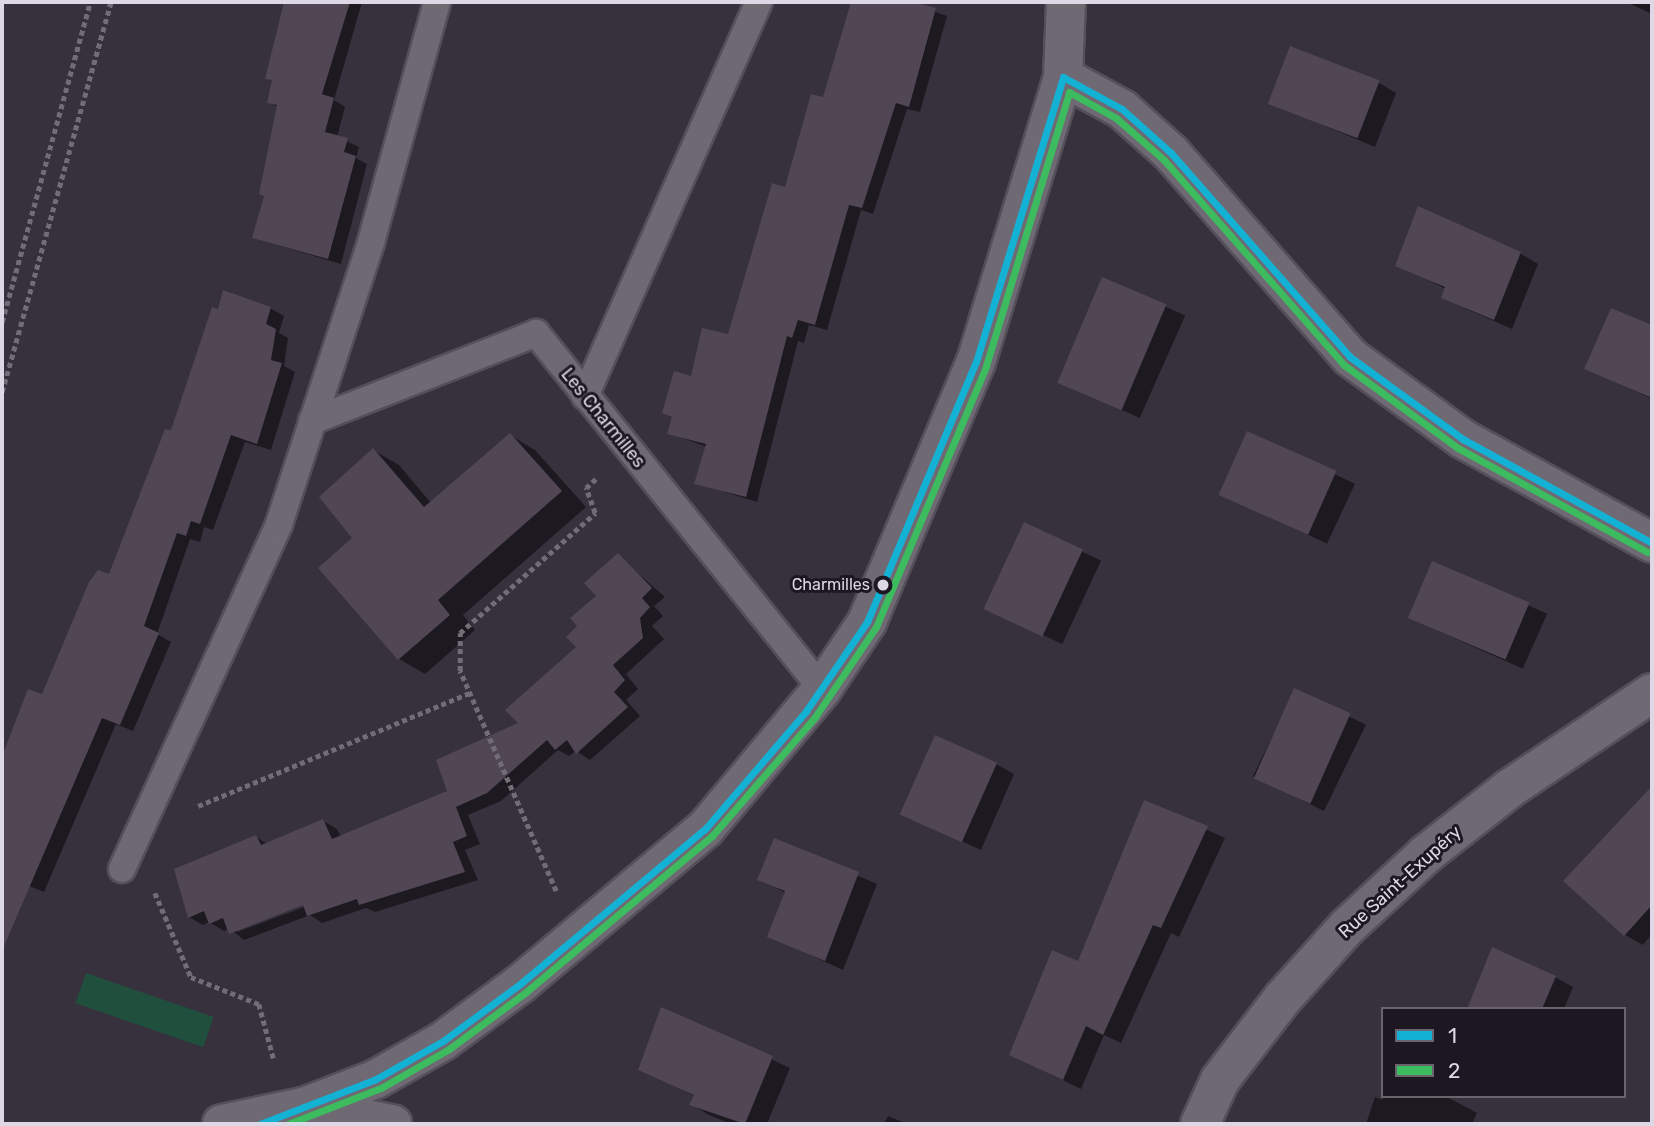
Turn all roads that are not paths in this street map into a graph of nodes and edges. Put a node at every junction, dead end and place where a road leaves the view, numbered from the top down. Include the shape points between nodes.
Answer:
1 (437, 2) edge
2 (759, 2) edge
3 (1066, 2) edge
4 (1063, 77) junction
5 (585, 396) junction
6 (312, 421) junction
7 (1652, 543) edge
8 (822, 689) junction
9 (1652, 693) edge
10 (122, 869) road end
11 (303, 1107) junction
12 (222, 1124) edge
13 (260, 1124) edge
14 (392, 1124) edge
15 (1200, 1124) edge

1 - 6 lane via 371,242
2 - 5 lane
3 - 4 street
4 - 7 street via 1122,109 1171,153 1350,357 1463,439
4 - 8 street via 976,362 867,622
5 - 6 lane, Les Charmilles via 536,333
5 - 8 lane, Les Charmilles
6 - 10 lane via 279,524
8 - 11 street via 705,828 520,984 443,1041 387,1073
9 - 15 street, Rue Saint-Exupéry via 1509,789 1426,854 1347,927 1283,998 1220,1080
11 - 12 street
11 - 13 street
11 - 14 street

